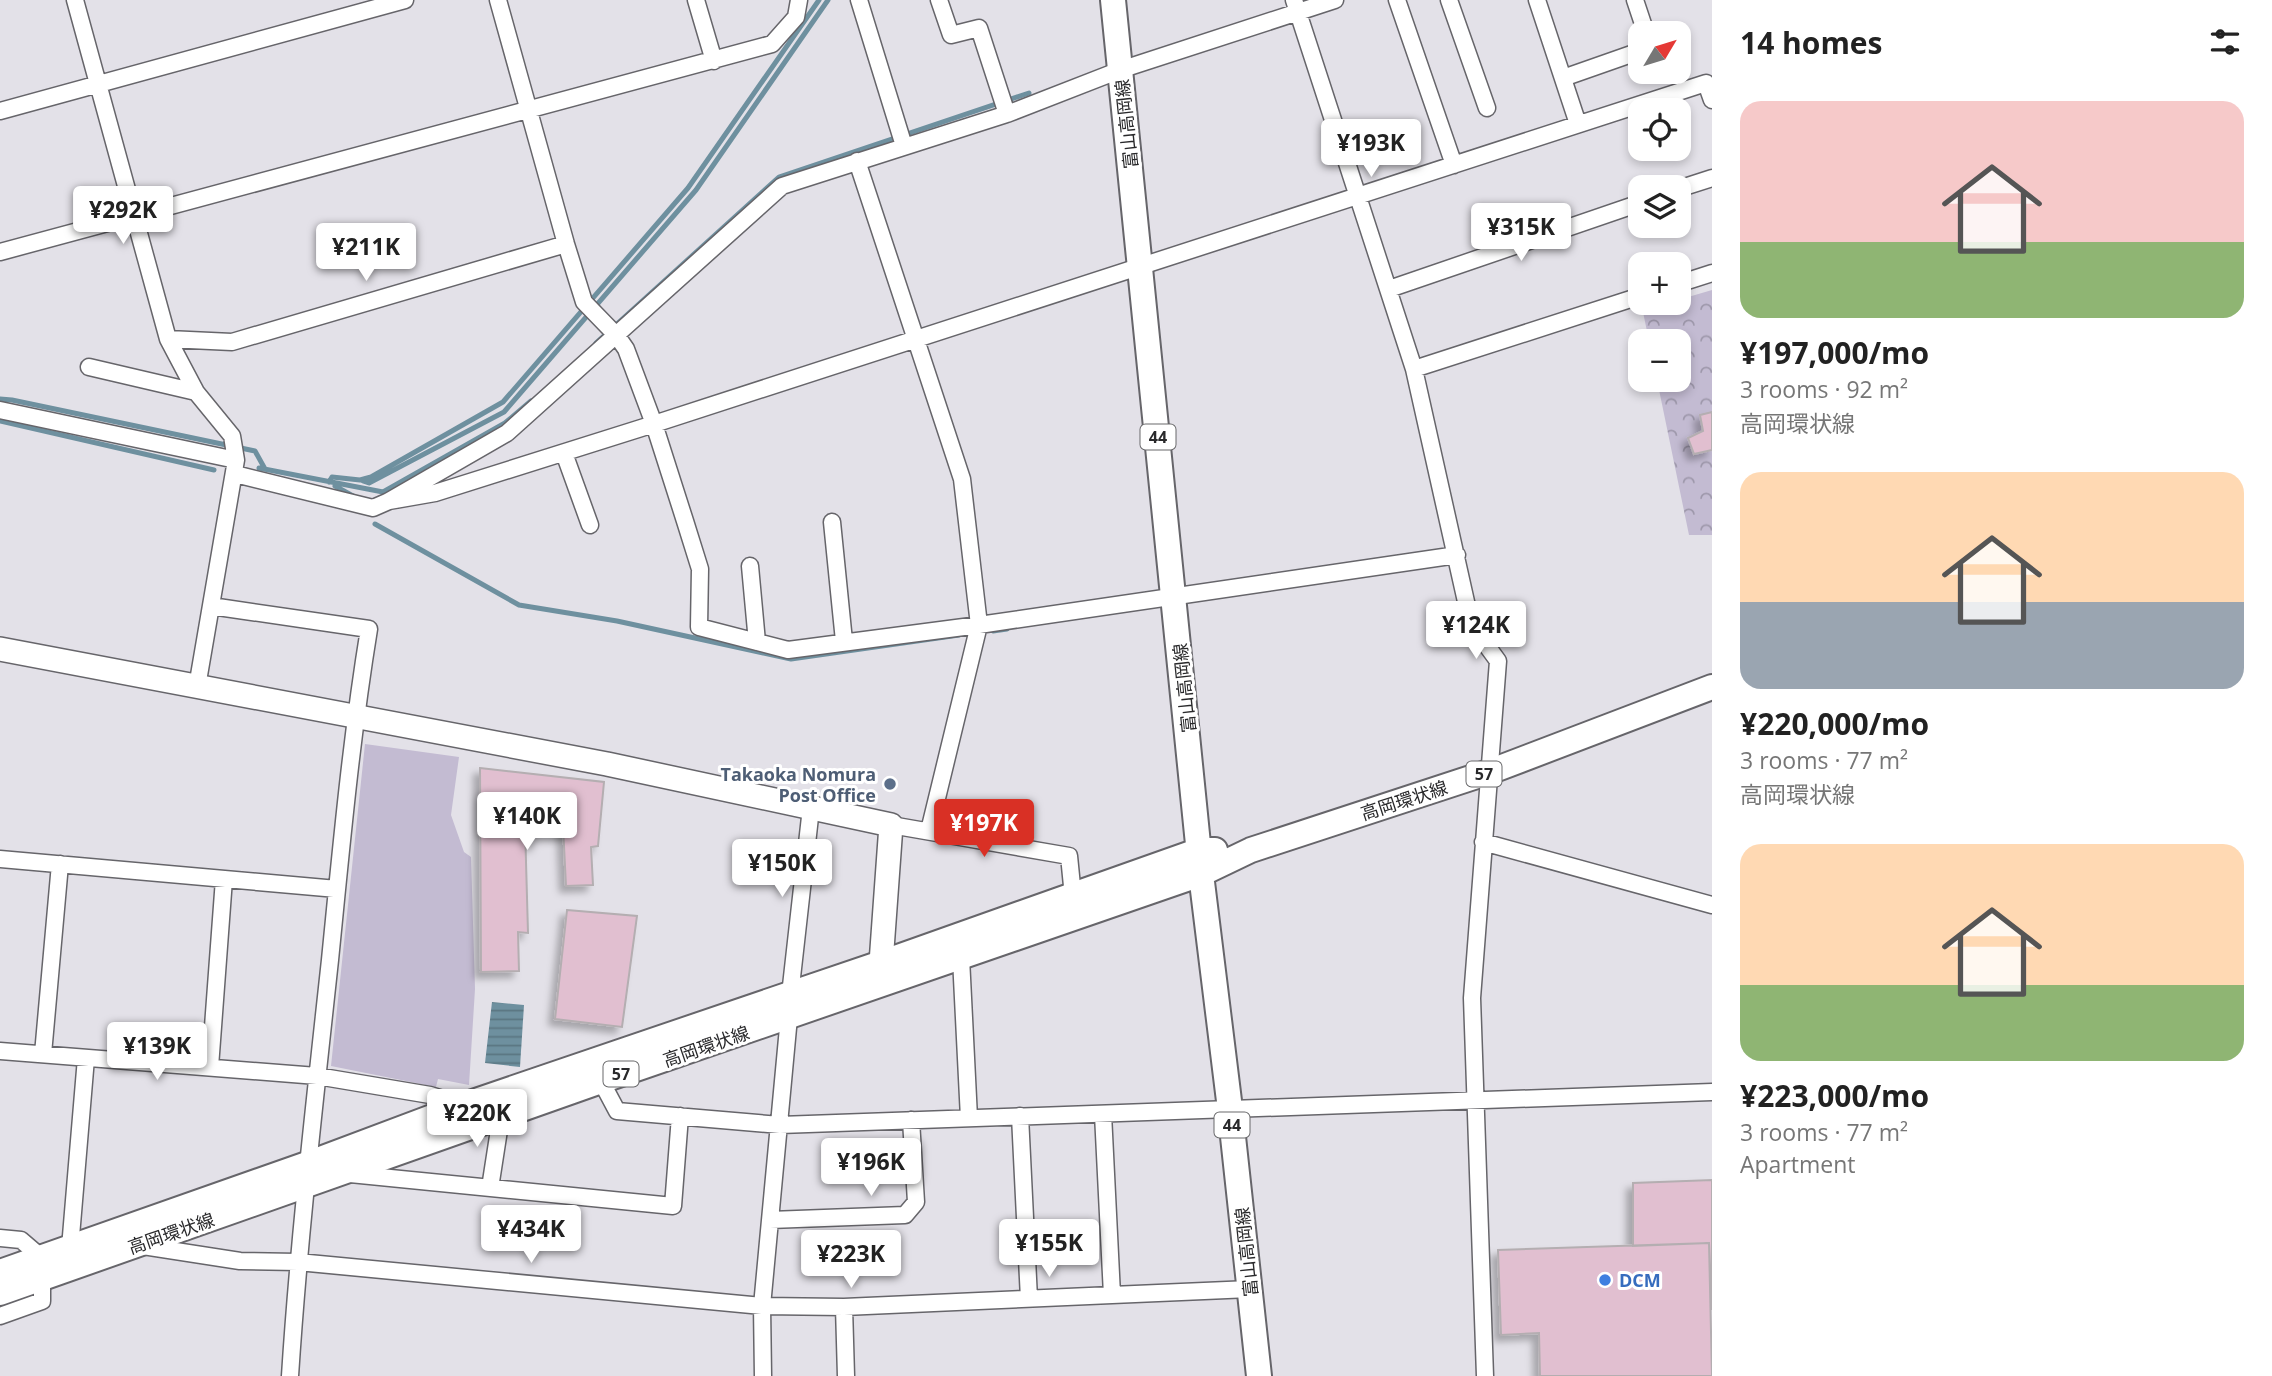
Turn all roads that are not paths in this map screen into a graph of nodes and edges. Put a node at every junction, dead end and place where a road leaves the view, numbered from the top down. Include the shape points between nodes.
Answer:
1 (75, 0) edge
2 (405, 0) edge
3 (498, 0) edge
4 (696, 0) edge
5 (799, 0) edge
6 (859, 0) edge
7 (939, 0) edge
8 (1113, 0) edge
9 (1335, 0) edge
10 (1397, 0) edge
11 (1449, 0) edge
12 (1537, 0) edge
13 (1635, 0) edge
14 (1296, 6) edge
15 (1642, 21) edge
16 (1628, 55) edge
17 (714, 61) junction
18 (1120, 70) junction
19 (1563, 78) junction
20 (1709, 80) edge
21 (99, 85) junction
22 (1712, 100) edge
23 (1005, 106) junction
24 (1487, 108) dead end
25 (0, 111) edge
26 (529, 111) junction
27 (1578, 124) junction
28 (904, 146) junction
29 (857, 161) junction
30 (1454, 165) junction
31 (1712, 178) edge
32 (1691, 185) edge
33 (1357, 197) junction
34 (1628, 207) edge
35 (133, 215) junction
36 (566, 244) junction
37 (0, 252) edge
38 (1141, 266) junction
39 (1712, 273) edge
40 (1691, 280) edge
41 (1389, 289) junction
42 (1628, 300) edge
43 (608, 327) junction
44 (916, 338) junction
45 (168, 340) junction
46 (89, 367) dead end
47 (1415, 369) junction
48 (196, 392) junction
49 (0, 410) edge
50 (654, 424) junction
51 (564, 453) junction
52 (236, 467) junction
53 (390, 501) junction
54 (832, 522) dead end
55 (590, 525) dead end
56 (1457, 555) junction
57 (750, 566) dead end
58 (1175, 595) junction
59 (211, 606) junction
60 (978, 631) junction
61 (844, 641) junction
62 (757, 642) junction
63 (0, 649) edge
64 (197, 687) junction
65 (1712, 687) edge
66 (355, 715) junction
67 (1489, 772) junction
68 (811, 808) junction
69 (891, 825) junction
70 (929, 831) junction
71 (1483, 842) junction
72 (0, 859) edge
73 (1200, 862) junction
74 (60, 864) junction
75 (224, 879) junction
76 (337, 889) junction
77 (1073, 896) junction
78 (1712, 905) edge
79 (961, 958) junction
80 (886, 973) junction
81 (790, 1006) junction
82 (0, 1051) edge
83 (43, 1054) junction
84 (86, 1058) junction
85 (211, 1067) junction
86 (317, 1076) junction
87 (601, 1081) junction
88 (1712, 1092) edge
89 (1474, 1099) junction
90 (464, 1105) junction
91 (1230, 1109) junction
92 (1103, 1114) junction
93 (680, 1116) junction
94 (1020, 1116) junction
95 (500, 1117) junction
96 (969, 1118) junction
97 (911, 1120) junction
98 (780, 1125) junction
99 (341, 1173) junction
100 (306, 1175) junction
101 (490, 1188) junction
102 (770, 1220) junction
103 (0, 1238) edge
104 (137, 1245) junction
105 (0, 1247) edge
106 (70, 1248) junction
107 (298, 1262) junction
108 (26, 1266) edge
109 (1250, 1289) junction
110 (0, 1293) edge
111 (1112, 1295) junction
112 (1029, 1299) junction
113 (762, 1306) junction
114 (844, 1307) junction
115 (0, 1316) edge
116 (290, 1376) edge
117 (762, 1376) edge
118 (846, 1376) edge
119 (1259, 1376) edge
120 (1485, 1376) edge

1 - 21 street
2 - 21 street
3 - 26 street
4 - 17 street
5 - 17 street via 796,17 772,44
6 - 28 street
7 - 23 street via 951,35 979,28
8 - 18 main road, 富山高岡線 / 44
9 - 14 street
10 - 30 street
11 - 24 street
12 - 19 street
13 - 15 street
14 - 18 street
14 - 33 street
16 - 19 street
17 - 26 street
18 - 23 street
18 - 38 main road, 富山高岡線 / 44
19 - 27 street
20 - 22 street
20 - 27 street
21 - 25 street
21 - 35 street
23 - 28 street
26 - 35 street
26 - 36 street
27 - 30 street
28 - 29 street
29 - 43 street via 782,186
29 - 44 street
30 - 33 street
31 - 32 street
33 - 38 street
33 - 41 street
34 - 41 street
35 - 37 street
35 - 45 street
36 - 43 street via 584,302
36 - 45 street via 232,342
38 - 44 street
38 - 58 main road, 富山高岡線 / 44
39 - 40 street
41 - 47 street
42 - 47 street
43 - 50 street via 626,349
43 - 53 street via 506,433
44 - 50 street
44 - 60 street via 962,479
45 - 48 street
46 - 48 street
47 - 56 street
48 - 52 street via 232,436
49 - 52 street
50 - 51 street
50 - 62 street via 699,569 699,627
51 - 53 street via 435,493
51 - 55 street
52 - 53 street via 362,507
52 - 59 street
54 - 61 street
56 - 58 street
56 - 67 street via 1471,624 1498,660
57 - 62 street
58 - 60 street
58 - 73 main road, 富山高岡線 / 44
59 - 64 street
59 - 66 street via 369,629
60 - 61 street
60 - 70 street
61 - 62 street via 788,650
63 - 64 street
64 - 66 street
65 - 67 main road, 高岡環状線 / 57
66 - 68 street
66 - 76 street
67 - 71 street
67 - 73 main road, 高岡環状線 / 57 via 1251,850
68 - 69 street
68 - 81 street
69 - 70 street
69 - 80 street
70 - 77 street via 1069,856
71 - 78 street
71 - 89 street via 1472,998
72 - 74 street
73 - 77 main road, 高岡環状線 / 57
73 - 79 main road, 高岡環状線 / 57
73 - 91 main road, 富山高岡線 / 44
74 - 75 street
74 - 83 street
75 - 76 street
75 - 85 street
76 - 86 street
77 - 80 main road, 高岡環状線 / 57
79 - 80 main road, 高岡環状線 / 57
79 - 96 street
80 - 81 main road, 高岡環状線 / 57
81 - 87 main road, 高岡環状線 / 57
81 - 90 main road, 高岡環状線 / 57
81 - 98 street
82 - 83 street
83 - 84 street
84 - 85 street
84 - 106 street
85 - 86 street
86 - 90 street
86 - 100 street
87 - 93 street via 617,1111
87 - 95 main road, 高岡環状線 / 57
88 - 89 street
89 - 91 street
89 - 120 street
90 - 100 main road, 高岡環状線 / 57
91 - 92 street
91 - 109 main road, 富山高岡線 / 44
92 - 94 street
92 - 111 street
93 - 98 street
93 - 101 street via 673,1206
94 - 96 street
94 - 112 street
95 - 99 main road, 高岡環状線 / 57
95 - 101 street
96 - 97 street
97 - 98 street
97 - 102 street via 916,1202 905,1215
98 - 102 street
99 - 100 main road, 高岡環状線 / 57
99 - 101 street
100 - 104 main road, 高岡環状線 / 57
100 - 106 main road, 高岡環状線 / 57
100 - 107 street
102 - 113 street
103 - 108 street
104 - 107 street via 240,1261
104 - 108 main road, 高岡環状線 / 57
105 - 108 street
106 - 108 main road, 高岡環状線 / 57
107 - 113 street
107 - 116 street
108 - 110 main road, 高岡環状線 / 57
108 - 115 street via 42,1301
109 - 111 street
109 - 119 main road, 富山高岡線 / 44
111 - 112 street
112 - 114 street
113 - 114 street
113 - 117 street
114 - 118 street

